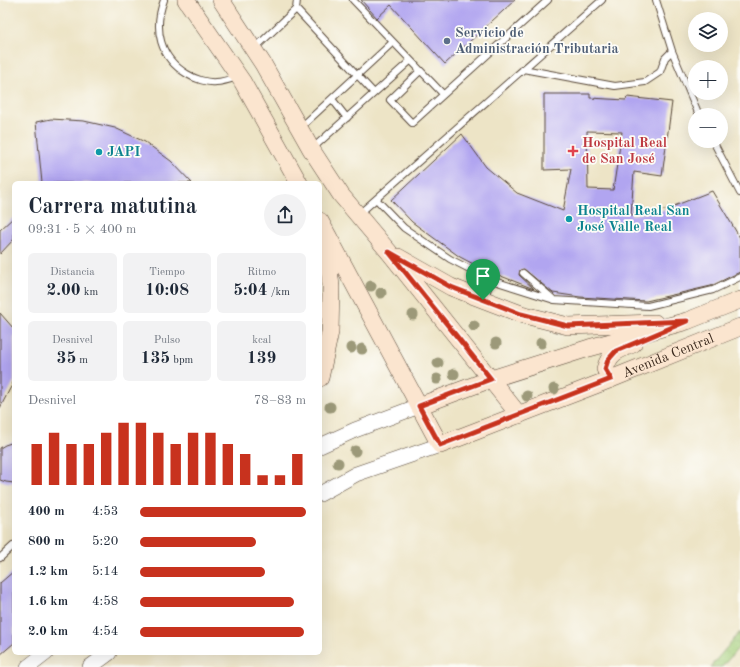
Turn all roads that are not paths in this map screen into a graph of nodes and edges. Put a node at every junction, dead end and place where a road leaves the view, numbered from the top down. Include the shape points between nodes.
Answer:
1 (164, 0) edge
2 (186, 0) edge
3 (221, 0) edge
4 (298, 0) edge
5 (353, 0) edge
6 (548, 0) edge
7 (602, 0) edge
8 (656, 0) edge
9 (296, 9) junction
10 (393, 42) junction
11 (254, 49) junction
12 (672, 51) junction
13 (410, 61) junction
14 (523, 70) junction
15 (420, 71) junction
16 (239, 76) junction
17 (357, 76) junction
18 (374, 93) junction
19 (442, 94) junction
20 (332, 99) junction
21 (696, 108) edge
22 (347, 118) junction
23 (300, 129) junction
24 (717, 148) edge
25 (311, 149) junction
26 (298, 181) edge
27 (740, 192) edge
28 (376, 199) junction
29 (357, 215) junction
30 (322, 225) edge
31 (389, 252) junction
32 (523, 273) dead end
33 (740, 277) edge
34 (492, 280) junction
35 (483, 300) junction
36 (554, 300) junction
37 (740, 300) edge
38 (687, 321) junction
39 (740, 327) edge
40 (322, 369) edge
41 (491, 379) junction
42 (611, 379) junction
43 (419, 406) junction
44 (519, 415) junction
45 (322, 445) edge
46 (440, 445) junction
47 (322, 493) edge
48 (12, 547) edge
49 (0, 558) edge
50 (43, 655) edge
51 (105, 655) edge
52 (28, 667) edge
53 (90, 667) edge

1 - 16 lane via 159,12 158,32 164,52 177,68 196,79 216,82
2 - 16 main road
3 - 11 main road
4 - 9 lane
5 - 10 lane
6 - 19 lane
7 - 14 lane
8 - 12 lane
9 - 11 lane
9 - 17 lane
10 - 13 lane
10 - 17 lane
11 - 23 main road
12 - 14 lane via 665,58 660,72 645,82 615,86
12 - 21 lane
13 - 15 lane
13 - 18 lane
14 - 28 lane
15 - 19 lane
15 - 19 lane via 390,100 412,123
16 - 26 main road
17 - 18 lane
17 - 20 lane
18 - 22 lane
20 - 22 lane
20 - 23 lane
22 - 25 lane
23 - 25 main road
24 - 27 lane
25 - 29 main road
28 - 29 lane
28 - 34 lane via 404,228 450,259
29 - 31 main road
30 - 40 main road via 331,287 330,332
30 - 43 main road
31 - 35 main road via 451,287
31 - 41 main road
32 - 36 lane
33 - 36 lane via 713,290 648,306
34 - 35 lane
34 - 36 lane
35 - 38 main road via 521,314 568,326
37 - 38 main road, Avenida Central
38 - 41 main road, Avenida Central
38 - 42 main road via 616,351 608,360 605,369
39 - 42 main road, Avenida Central
41 - 43 main road, Avenida Central
41 - 44 main road
42 - 44 main road, Avenida Central
43 - 45 street
43 - 46 main road
44 - 46 main road, Avenida Central
46 - 47 street via 356,474
48 - 49 lane
50 - 52 street
51 - 53 street

